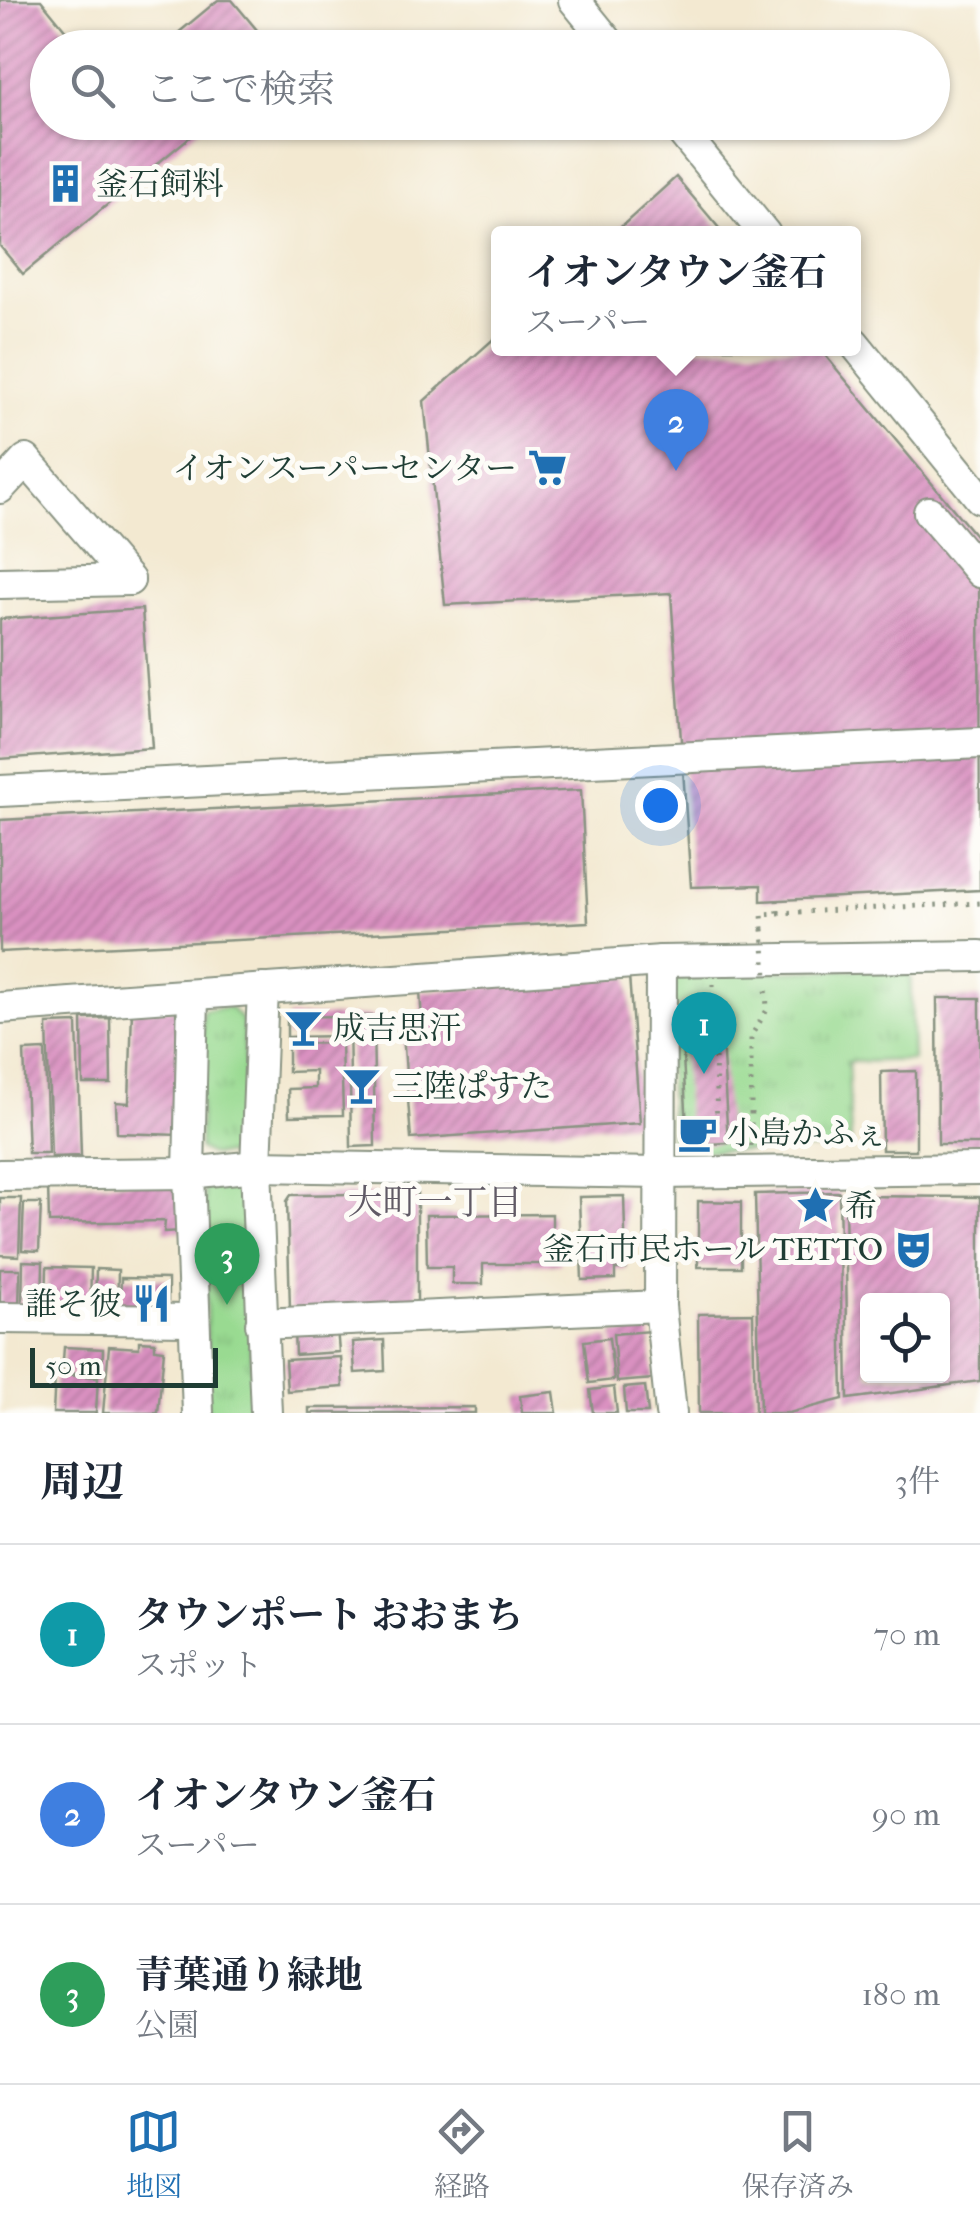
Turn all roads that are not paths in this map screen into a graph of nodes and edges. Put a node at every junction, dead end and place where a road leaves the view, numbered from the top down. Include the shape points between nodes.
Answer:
1 (574, 0) edge
2 (598, 30) edge
3 (688, 140) edge
4 (758, 226) edge
5 (861, 352) edge
6 (0, 488) edge
7 (980, 498) edge
8 (929, 512) dead end
9 (980, 572) edge
10 (0, 582) edge
11 (980, 742) edge
12 (0, 791) edge
13 (980, 956) edge
14 (661, 961) junction
15 (262, 989) junction
16 (194, 996) junction
17 (0, 1008) edge
18 (256, 1166) junction
19 (980, 1169) edge
20 (189, 1173) junction
21 (659, 1174) junction
22 (0, 1175) edge
23 (660, 1306) junction
24 (0, 1318) edge
25 (192, 1320) junction
26 (261, 1324) junction
27 (198, 1413) edge
28 (266, 1413) edge
29 (670, 1413) edge

1 - 2 street
3 - 4 street
5 - 7 street
6 - 10 street via 26,460 130,580
8 - 9 street
11 - 12 street
13 - 14 street
14 - 15 street
14 - 21 street
15 - 16 street
15 - 18 street
16 - 17 street
16 - 20 street
18 - 20 street
18 - 21 street
18 - 26 street
19 - 21 street
20 - 22 street
20 - 25 street
21 - 23 street
23 - 26 street
23 - 29 street
24 - 25 street
25 - 27 street
26 - 28 street

